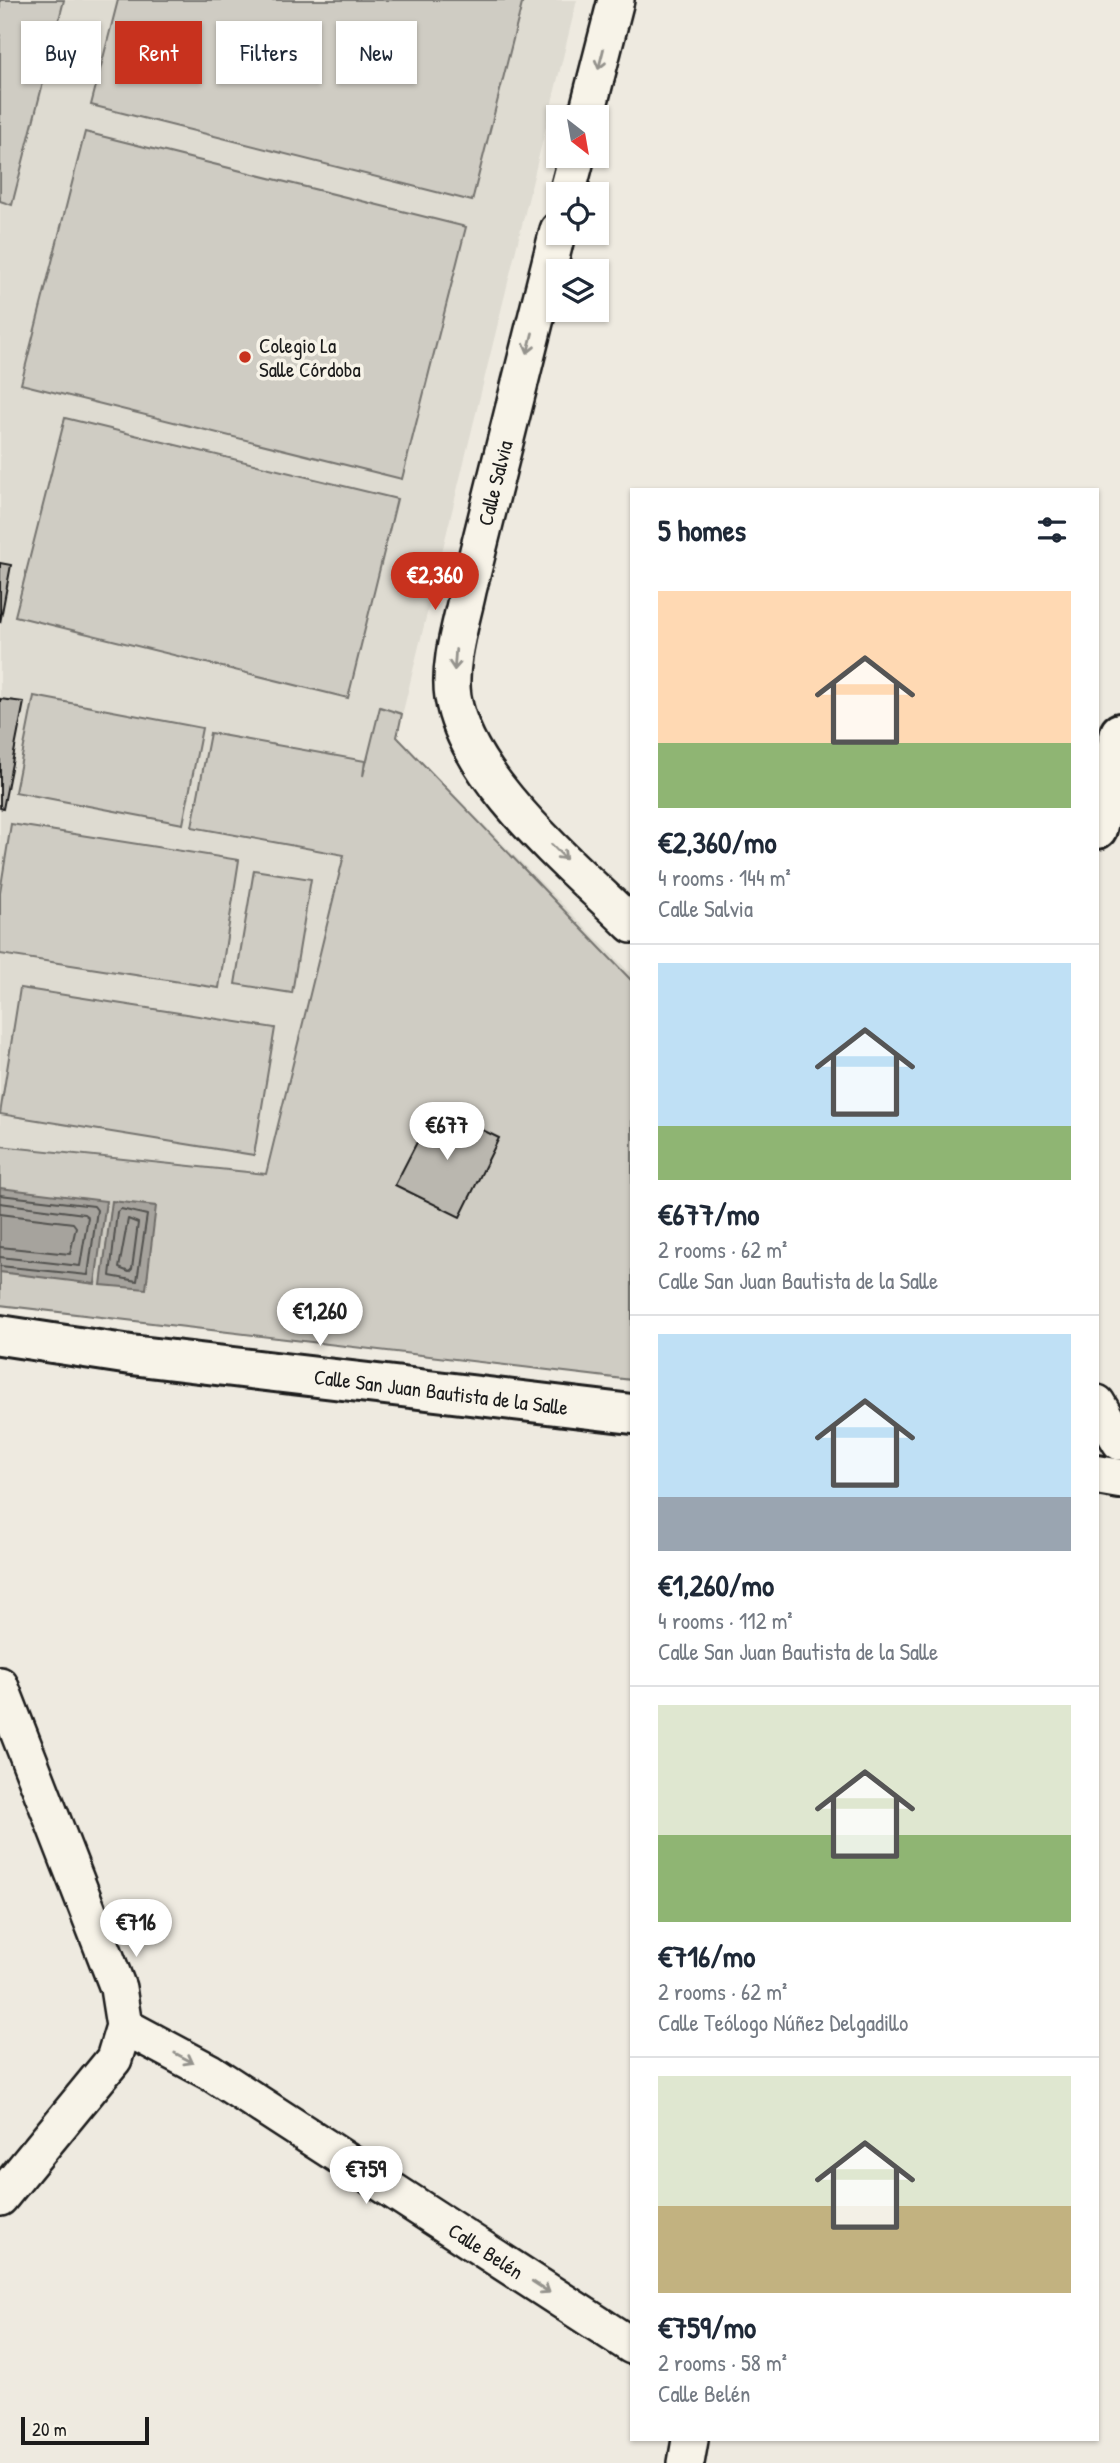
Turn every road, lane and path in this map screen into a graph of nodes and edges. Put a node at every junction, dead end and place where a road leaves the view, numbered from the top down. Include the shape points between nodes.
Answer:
1 (616, 0) edge
2 (589, 105) edge
3 (554, 245) edge
4 (1120, 733) edge
5 (1099, 822) edge
6 (630, 923) edge
7 (0, 1335) edge
8 (1099, 1407) edge
9 (630, 1414) edge
10 (1120, 1442) edge
11 (1099, 1475) edge
12 (1120, 1479) edge
13 (0, 1685) edge
14 (124, 2026) junction
15 (0, 2198) edge
16 (630, 2345) edge
17 (691, 2441) edge
18 (685, 2463) edge

1 -> 2 street
3 -> 6 street, Calle Salvia via 467,591 453,695 462,730 515,808
4 - 5 street
7 - 9 street, Calle San Juan Bautista de la Salle via 131,1356
8 - 10 street
11 - 12 street
13 - 14 street via 118,1988
14 - 15 street via 114,2059
14 -> 16 street, Calle Belén via 210,2072
17 - 18 street

